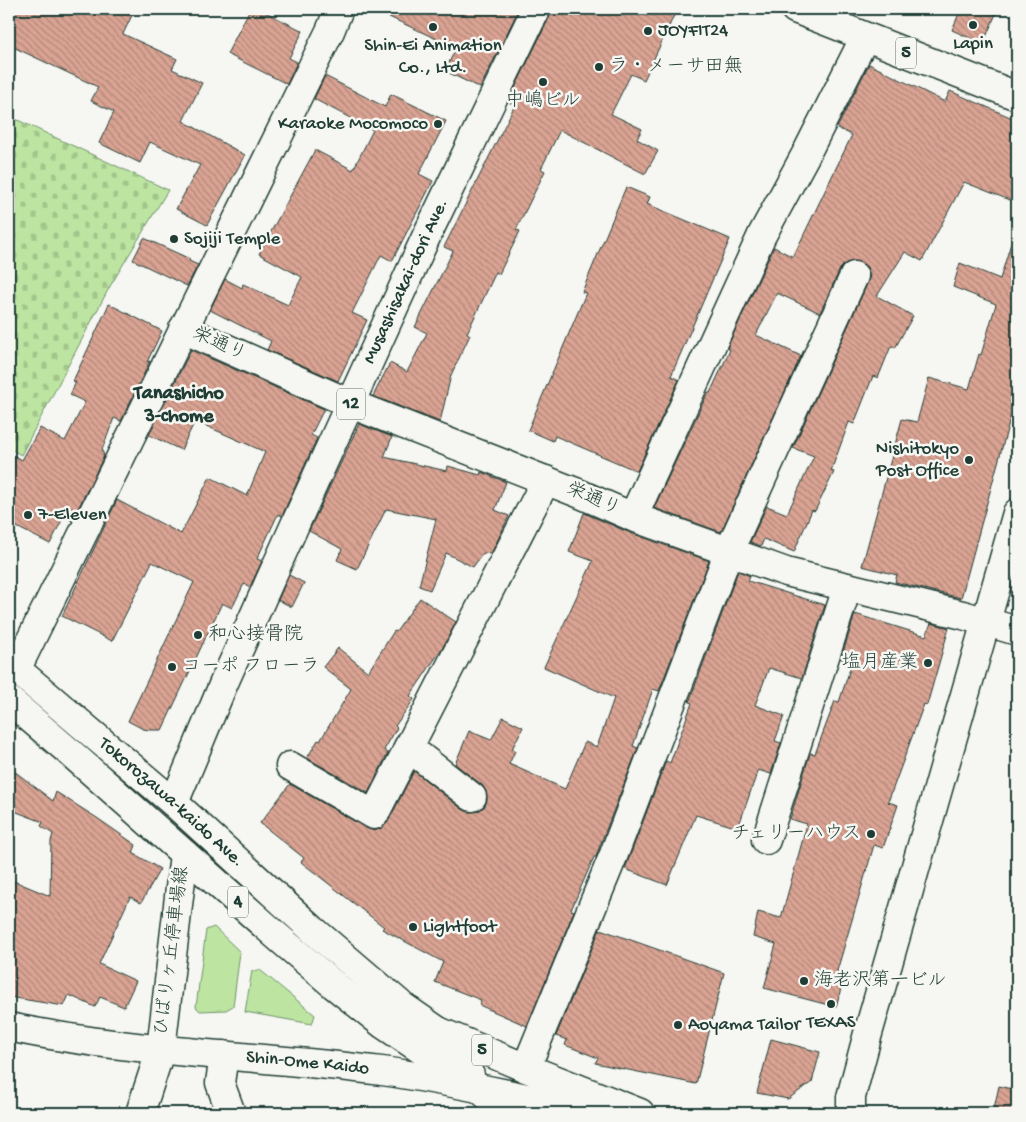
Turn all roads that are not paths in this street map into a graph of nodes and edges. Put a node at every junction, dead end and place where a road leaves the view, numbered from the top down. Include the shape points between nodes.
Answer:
1 (340, 9) edge
2 (536, 9) edge
3 (795, 9) edge
4 (865, 37) junction
5 (1017, 96) edge
6 (854, 276) dead end
7 (182, 329) junction
8 (351, 404) junction
9 (546, 480) junction
10 (1017, 513) edge
11 (633, 517) junction
12 (729, 551) junction
13 (847, 588) junction
14 (986, 621) junction
15 (1017, 631) edge
16 (12, 666) edge
17 (9, 700) edge
18 (408, 747) junction
19 (290, 766) dead end
20 (472, 796) dead end
21 (174, 803) junction
22 (766, 840) dead end
23 (184, 854) junction
24 (9, 1027) edge
25 (438, 1031) junction
26 (161, 1049) junction
27 (224, 1055) junction
28 (526, 1068) junction
29 (480, 1089) junction
30 (140, 1113) edge
31 (231, 1113) edge
32 (507, 1113) edge
33 (602, 1113) edge
34 (640, 1113) edge
35 (851, 1113) edge

1 - 7 street
2 - 8 street, Musashisakai-dori Ave. / 12 via 426,237
3 - 4 street, 5
4 - 5 street, 5
4 - 11 street via 762,235
6 - 12 street
7 - 8 street, 栄通り
7 - 16 street
8 - 9 street, 栄通り
8 - 21 street, Musashisakai-dori Ave. / 12 via 223,684
9 - 11 street, 栄通り
9 - 18 street
10 - 14 street
11 - 12 street, 栄通り
12 - 13 street, 栄通り via 786,572
12 - 28 street via 614,854
13 - 14 street, 栄通り
13 - 22 street
14 - 15 street, 栄通り
14 - 35 street via 867,1037 851,1097
16 - 21 street, Tokorozawa-kaido Ave. / 4
17 - 23 street, Tokorozawa-kaido Ave. / 4
18 - 19 street via 374,815
18 - 20 street
21 - 25 street, Tokorozawa-kaido Ave. / 4 via 350,962 402,1006
23 - 26 street, ひばりヶ丘停車場線
23 - 29 street, Tokorozawa-kaido Ave. / 4 via 383,1024
24 - 26 street, Shin-Ome Kaido via 52,1036
25 - 28 street, 5
25 - 29 street, Tokorozawa-kaido Ave. / 4
26 - 27 street, Shin-Ome Kaido
26 - 30 street, ひばりヶ丘停車場線
27 - 29 street, Shin-Ome Kaido via 383,1071
27 - 31 street via 220,1083
28 - 34 street, 5
29 - 32 street, Tokorozawa-kaido Ave. / 4
29 - 33 street, Shin-Ome Kaido / 5

